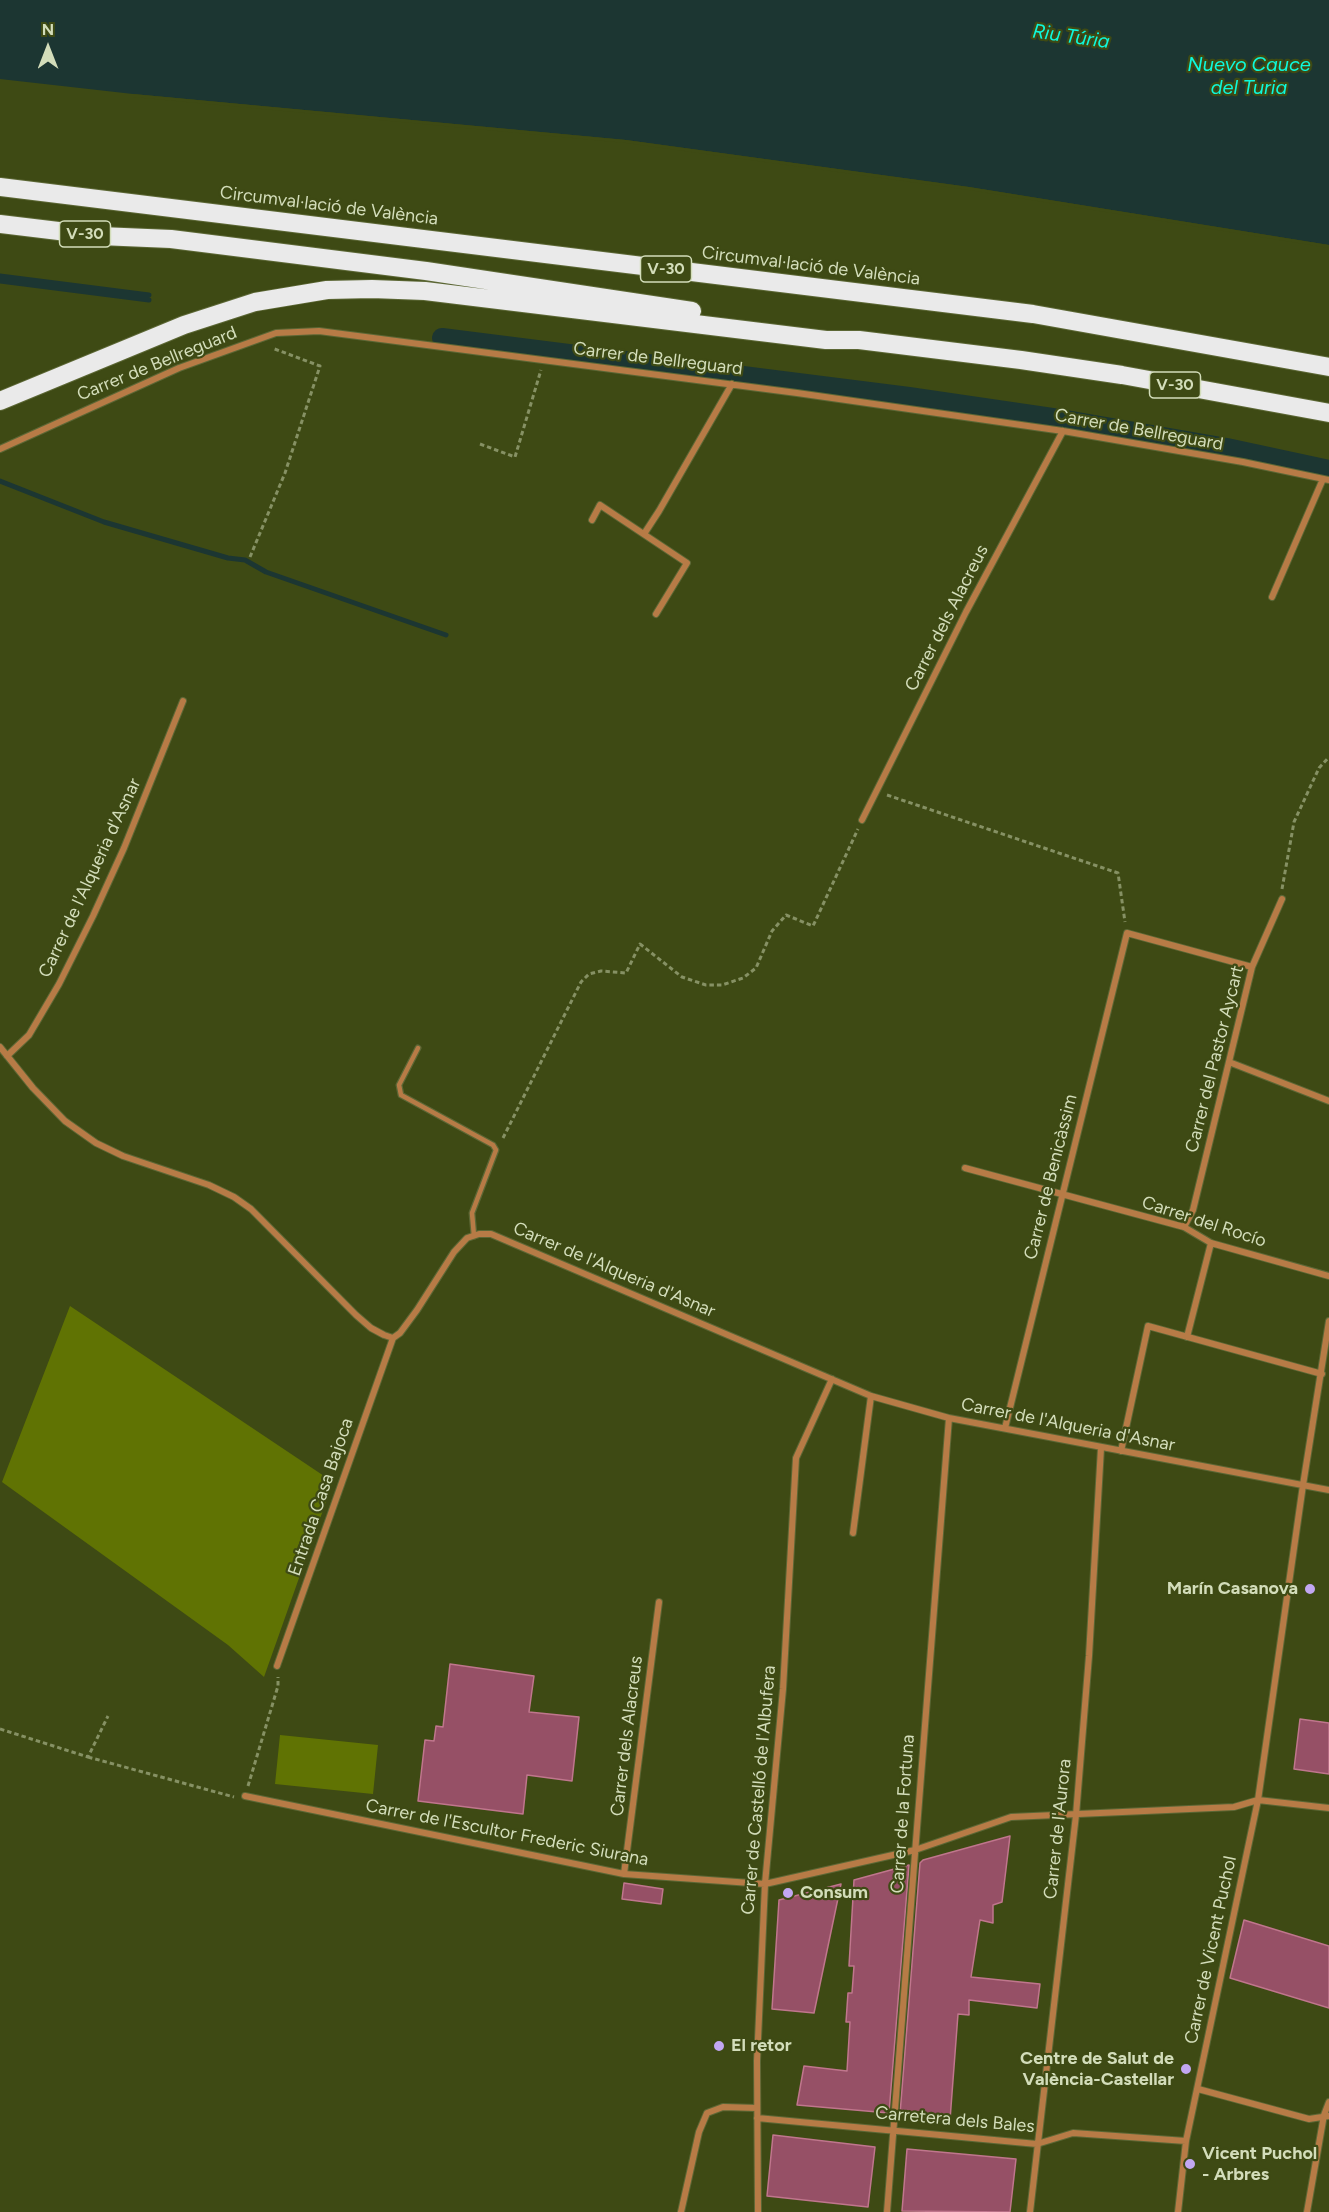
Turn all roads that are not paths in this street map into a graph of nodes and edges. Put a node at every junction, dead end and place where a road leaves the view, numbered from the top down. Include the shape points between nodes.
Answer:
1 (0, 187) edge
2 (0, 224) edge
3 (859, 340) junction
4 (1329, 367) edge
5 (732, 384) junction
6 (0, 401) edge
7 (1329, 414) edge
8 (1063, 431) junction
9 (0, 449) edge
10 (1326, 480) edge
11 (592, 520) dead end
12 (645, 534) junction
13 (1272, 597) dead end
14 (656, 614) dead end
15 (183, 701) dead end
16 (862, 820) road end
17 (1282, 899) road end
18 (1252, 967) junction
19 (0, 1047) edge
20 (418, 1048) dead end
21 (8, 1056) junction
22 (1229, 1062) junction
23 (1329, 1101) edge
24 (964, 1168) dead end
25 (1062, 1196) junction
26 (1184, 1227) junction
27 (474, 1236) junction
28 (1211, 1244) junction
29 (1329, 1276) edge
30 (1329, 1321) edge
31 (1187, 1337) junction
32 (393, 1338) junction
33 (1322, 1374) junction
34 (832, 1379) junction
35 (872, 1396) junction
36 (949, 1418) junction
37 (1005, 1428) junction
38 (1101, 1448) junction
39 (1121, 1451) junction
40 (1303, 1485) junction
41 (1329, 1490) edge
42 (853, 1533) dead end
43 (659, 1602) dead end
44 (277, 1666) road end
45 (245, 1796) road end
46 (1258, 1800) junction
47 (1329, 1808) edge
48 (1076, 1815) junction
49 (915, 1850) junction
50 (624, 1874) junction
51 (765, 1884) junction
52 (1198, 2089) junction
53 (1329, 2102) edge
54 (757, 2108) junction
55 (1327, 2116) edge
56 (757, 2118) junction
57 (895, 2131) junction
58 (1186, 2141) junction
59 (1037, 2144) junction
60 (681, 2212) edge
61 (758, 2212) edge
62 (887, 2212) edge
63 (1030, 2212) edge
64 (1178, 2212) edge
65 (1307, 2212) edge

1 - 4 highway, Circumval·lació de València / V-30 via 1033,314
2 - 3 highway, V-30 via 100,236 171,239 426,271 828,331
3 - 6 highway via 826,340 425,291 327,290 255,302 184,325
3 - 7 highway, V-30 via 1122,375
5 - 8 street, Carrer de Bellreguard
5 - 9 street, Carrer de Bellreguard via 319,331 276,333 180,368
5 - 12 street
8 - 10 street, Carrer de Bellreguard
8 - 16 street, Carrer dels Alacreus via 966,612
10 - 13 street
11 - 12 street via 600,505
12 - 14 street via 687,563
15 - 21 street, Carrer de l'Alqueria d'Asnar via 93,916 29,1035
17 - 18 street, Carrer del Pastor Aycart
18 - 22 street, Carrer del Pastor Aycart
18 - 25 street, Carrer de Benicàssim via 1127,933
19 - 21 street
20 - 27 lane via 399,1085 401,1095 496,1150 471,1213
21 - 32 street via 65,1121 96,1143 209,1185 251,1209 356,1315 377,1332
22 - 23 street
22 - 26 street, Carrer del Pastor Aycart via 1193,1210
24 - 25 street, Carrer del Rocío
25 - 26 street, Carrer del Rocío
25 - 37 street, Carrer de Benicàssim
26 - 28 street, Carrer del Rocío
27 - 32 street via 454,1252 417,1310
27 - 34 street, Carrer de l'Alqueria d'Asnar via 491,1234 505,1239
28 - 29 street, Carrer del Rocío
28 - 31 street
30 - 33 street, Carrer de Vicent Puchol
31 - 33 street
31 - 39 street via 1148,1326
32 - 44 street, Entrada Casa Bajoca
33 - 40 street, Carrer de Vicent Puchol
34 - 35 street, Carrer de l'Alqueria d'Asnar
34 - 51 street, Carrer de Castelló de l'Albufera via 796,1458 783,1689
35 - 36 street, Carrer de l'Alqueria d'Asnar
35 - 42 street
36 - 37 street, Carrer de l'Alqueria d'Asnar
36 - 49 street, Carrer de la Fortuna
37 - 38 street, Carrer de l'Alqueria d'Asnar
38 - 39 street, Carrer de l'Alqueria d'Asnar
38 - 48 street, Carrer de l'Aurora
39 - 40 street, Carrer de l'Alqueria d'Asnar
40 - 41 street, Carrer de l'Alqueria d'Asnar
40 - 46 street, Carrer de Vicent Puchol
43 - 50 street, Carrer dels Alacreus
45 - 50 street, Carrer de l'Escultor Frederic Siurana
46 - 47 street
46 - 48 street, Carrer de l'Escultor Frederic Siurana via 1234,1807
46 - 52 street, Carrer de Vicent Puchol
48 - 49 street, Carrer de l'Escultor Frederic Siurana via 1011,1817
48 - 59 street, Carrer de l'Aurora
49 - 51 street, Carrer de l'Escultor Frederic Siurana
49 - 57 street, Carrer de la Fortuna
50 - 51 street, Carrer de l'Escultor Frederic Siurana
51 - 54 street, Carrer de Castelló de l'Albufera
52 - 55 street via 1309,2119
52 - 58 street, Carrer de Vicent Puchol
53 - 55 street
54 - 56 street, Carrer de Castelló de l'Albufera
54 - 60 street via 723,2107 707,2113
55 - 65 street
56 - 57 street, Carretera dels Bales
56 - 61 street, Carrer de Castelló de l'Albufera
57 - 59 street, Carretera dels Bales
57 - 62 street, Carrer de la Fortuna
58 - 59 street, Carretera dels Bales via 1073,2133
58 - 64 street, Carrer de Vicent Puchol
59 - 63 street, Carrer de l'Aurora

